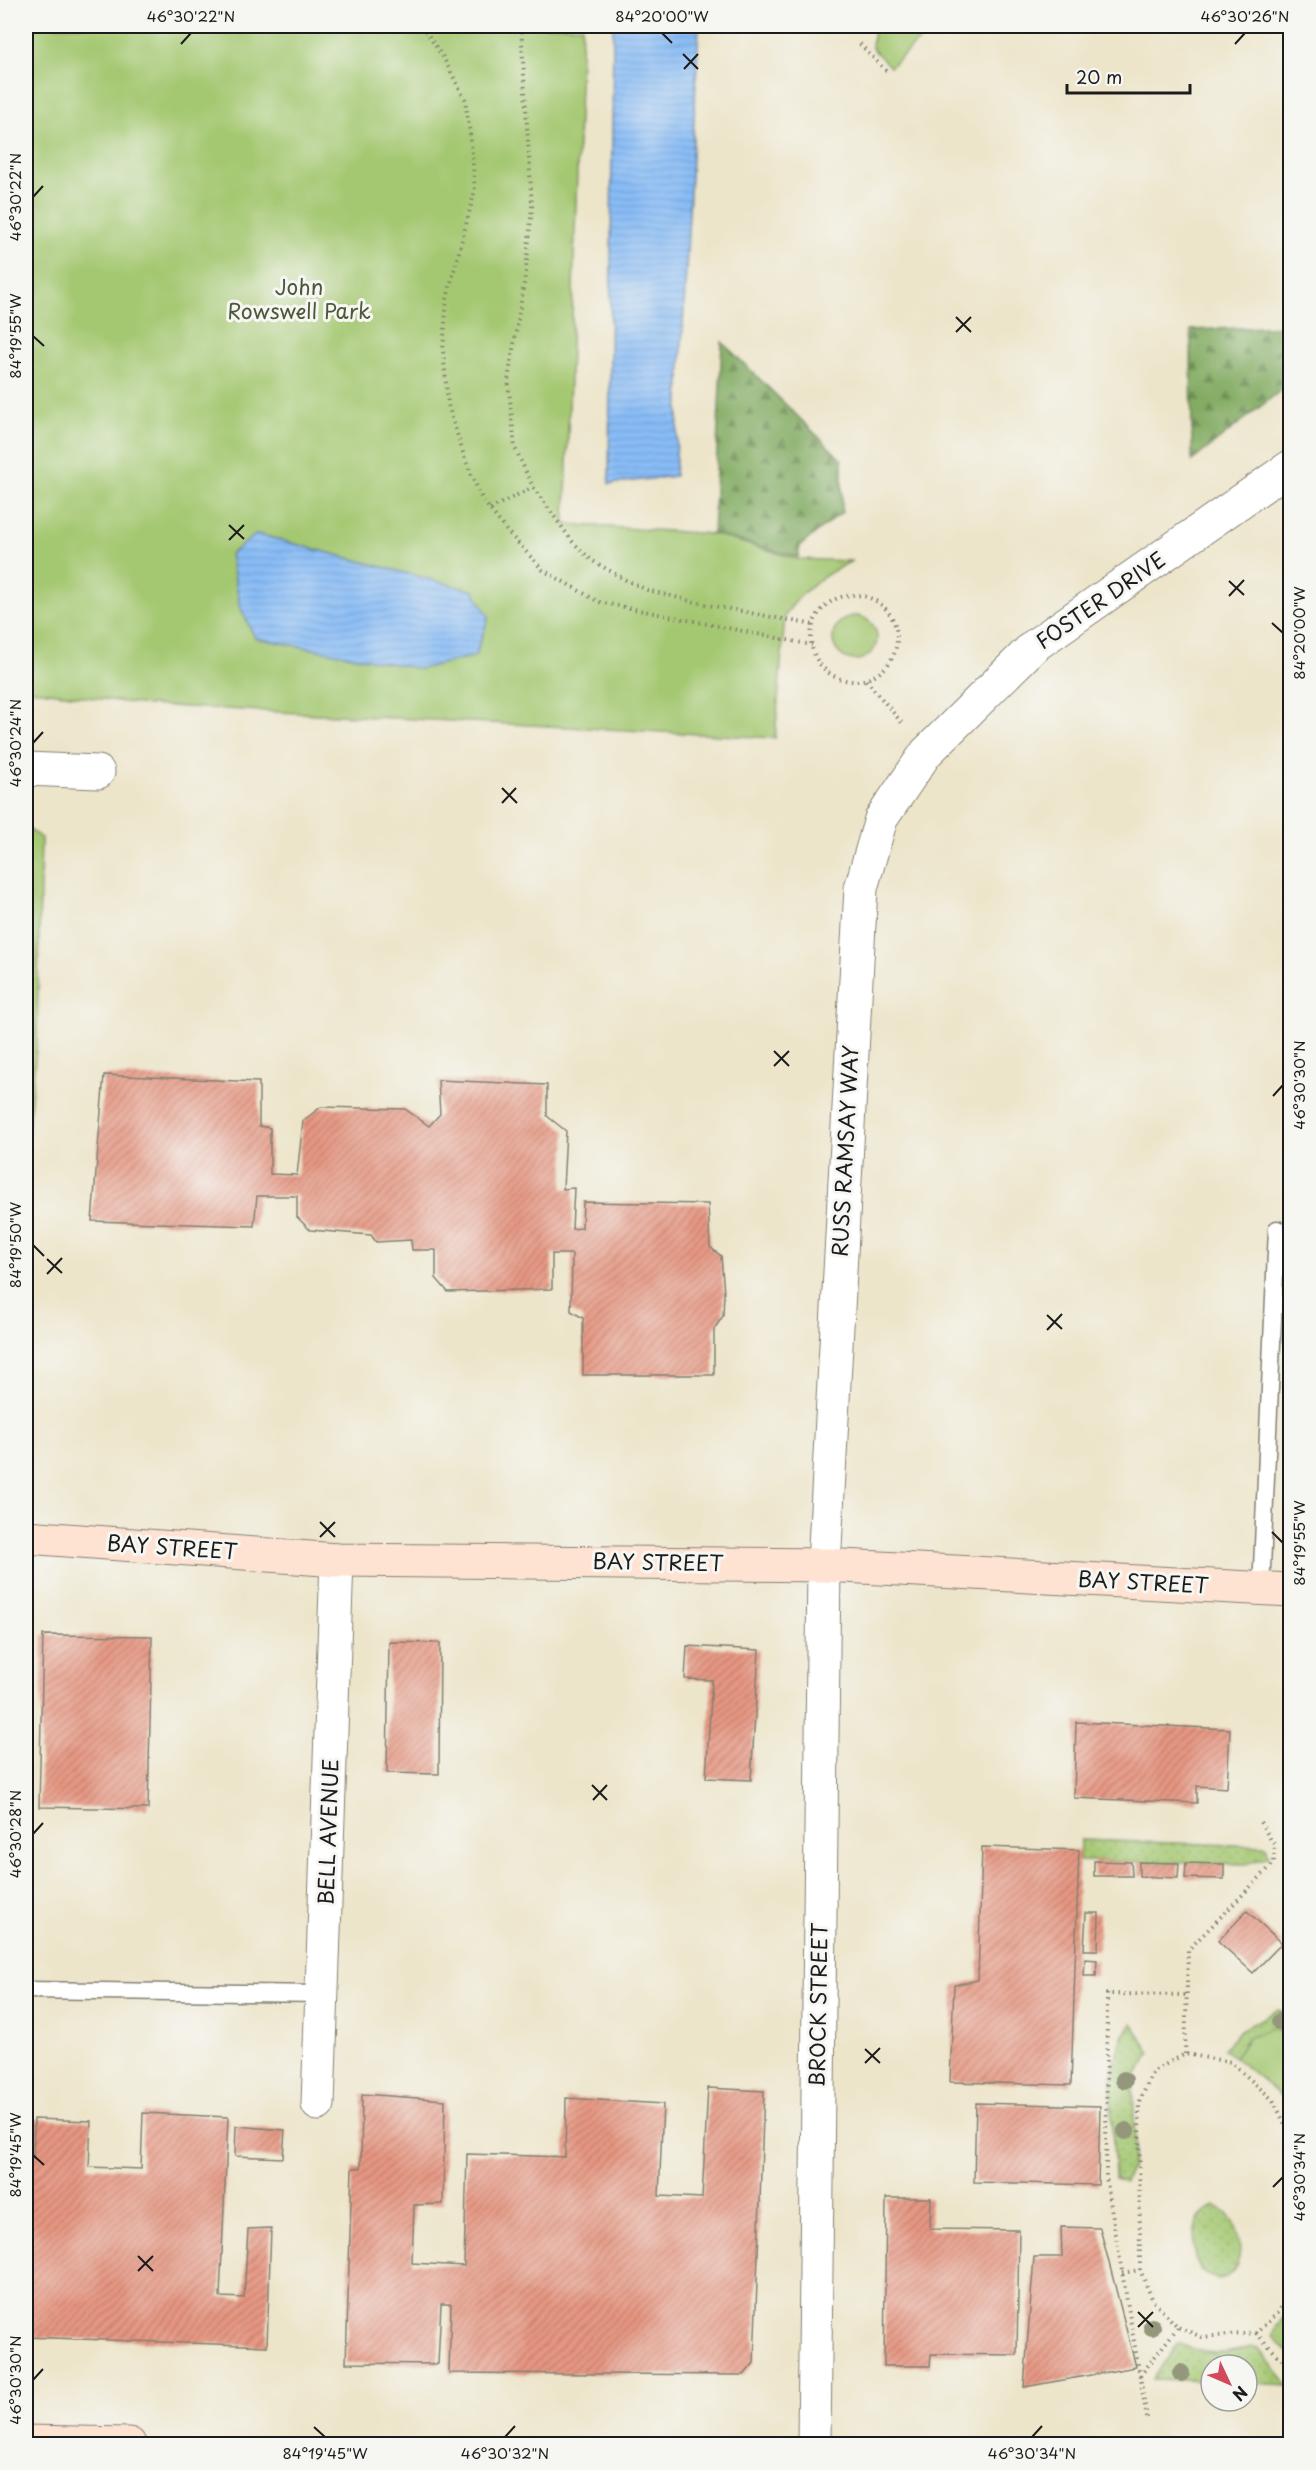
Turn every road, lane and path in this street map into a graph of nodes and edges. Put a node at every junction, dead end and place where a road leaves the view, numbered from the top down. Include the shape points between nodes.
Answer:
1 (422, 26) edge
2 (521, 26) edge
3 (860, 44) dead end
4 (886, 71) dead end
5 (1290, 467) edge
6 (533, 487) junction
7 (490, 509) junction
8 (814, 625) junction
9 (812, 645) junction
10 (866, 680) junction
11 (926, 753) junction
12 (26, 769) edge
13 (99, 772) dead end
14 (1277, 1229) dead end
15 (26, 1537) edge
16 (337, 1560) junction
17 (824, 1565) junction
18 (1276, 1590) edge
19 (1260, 1822) dead end
20 (26, 1990) edge
21 (323, 1994) junction
22 (1188, 1995) junction
23 (1185, 2054) junction
24 (318, 2104) dead end
25 (1290, 2134) edge
26 (1140, 2270) junction
27 (1122, 2272) junction
28 (1290, 2291) edge
29 (1178, 2327) junction
30 (1256, 2333) junction
31 (1290, 2368) edge
32 (1139, 2377) junction
33 (1147, 2418) dead end
34 (26, 2442) edge
35 (129, 2445) edge
36 (814, 2445) edge

1 - 7 path via 465,99 476,190 447,298 443,350 448,405 465,459
2 - 6 path via 532,207 508,380 515,448
3 - 4 path
5 - 11 street, FOSTER DRIVE via 1034,646
6 - 7 path
6 - 8 path via 572,541 591,560 624,579 647,590 703,604
7 - 9 path via 543,570 599,602
8 - 9 path
8 - 10 path via 820,611 834,600 851,595 869,597 885,607 895,622 897,640 893,657 882,671
9 - 10 path via 819,662 831,675 848,681
10 - 11 path
11 - 17 street, RUSS RAMSAY WAY via 880,819 861,888
12 - 13 street
14 - 18 lane
15 - 16 main road, BAY STREET
16 - 17 main road, BAY STREET
16 - 21 street, BELL AVENUE
17 - 18 main road, BAY STREET
17 - 36 street, BROCK STREET
19 - 22 path via 1275,1846 1274,1863 1188,1950
20 - 21 lane
21 - 24 street, BELL AVENUE
22 - 23 path
22 - 27 path via 1107,1994 1106,2177
23 - 25 path via 1231,2062 1273,2100
23 - 26 path via 1153,2071 1139,2103
26 - 27 path
26 - 29 path via 1154,2301
27 - 32 path
28 - 30 path via 1278,2313
29 - 30 path via 1202,2337
29 - 32 path
30 - 31 path
32 - 33 path
34 - 35 main road

